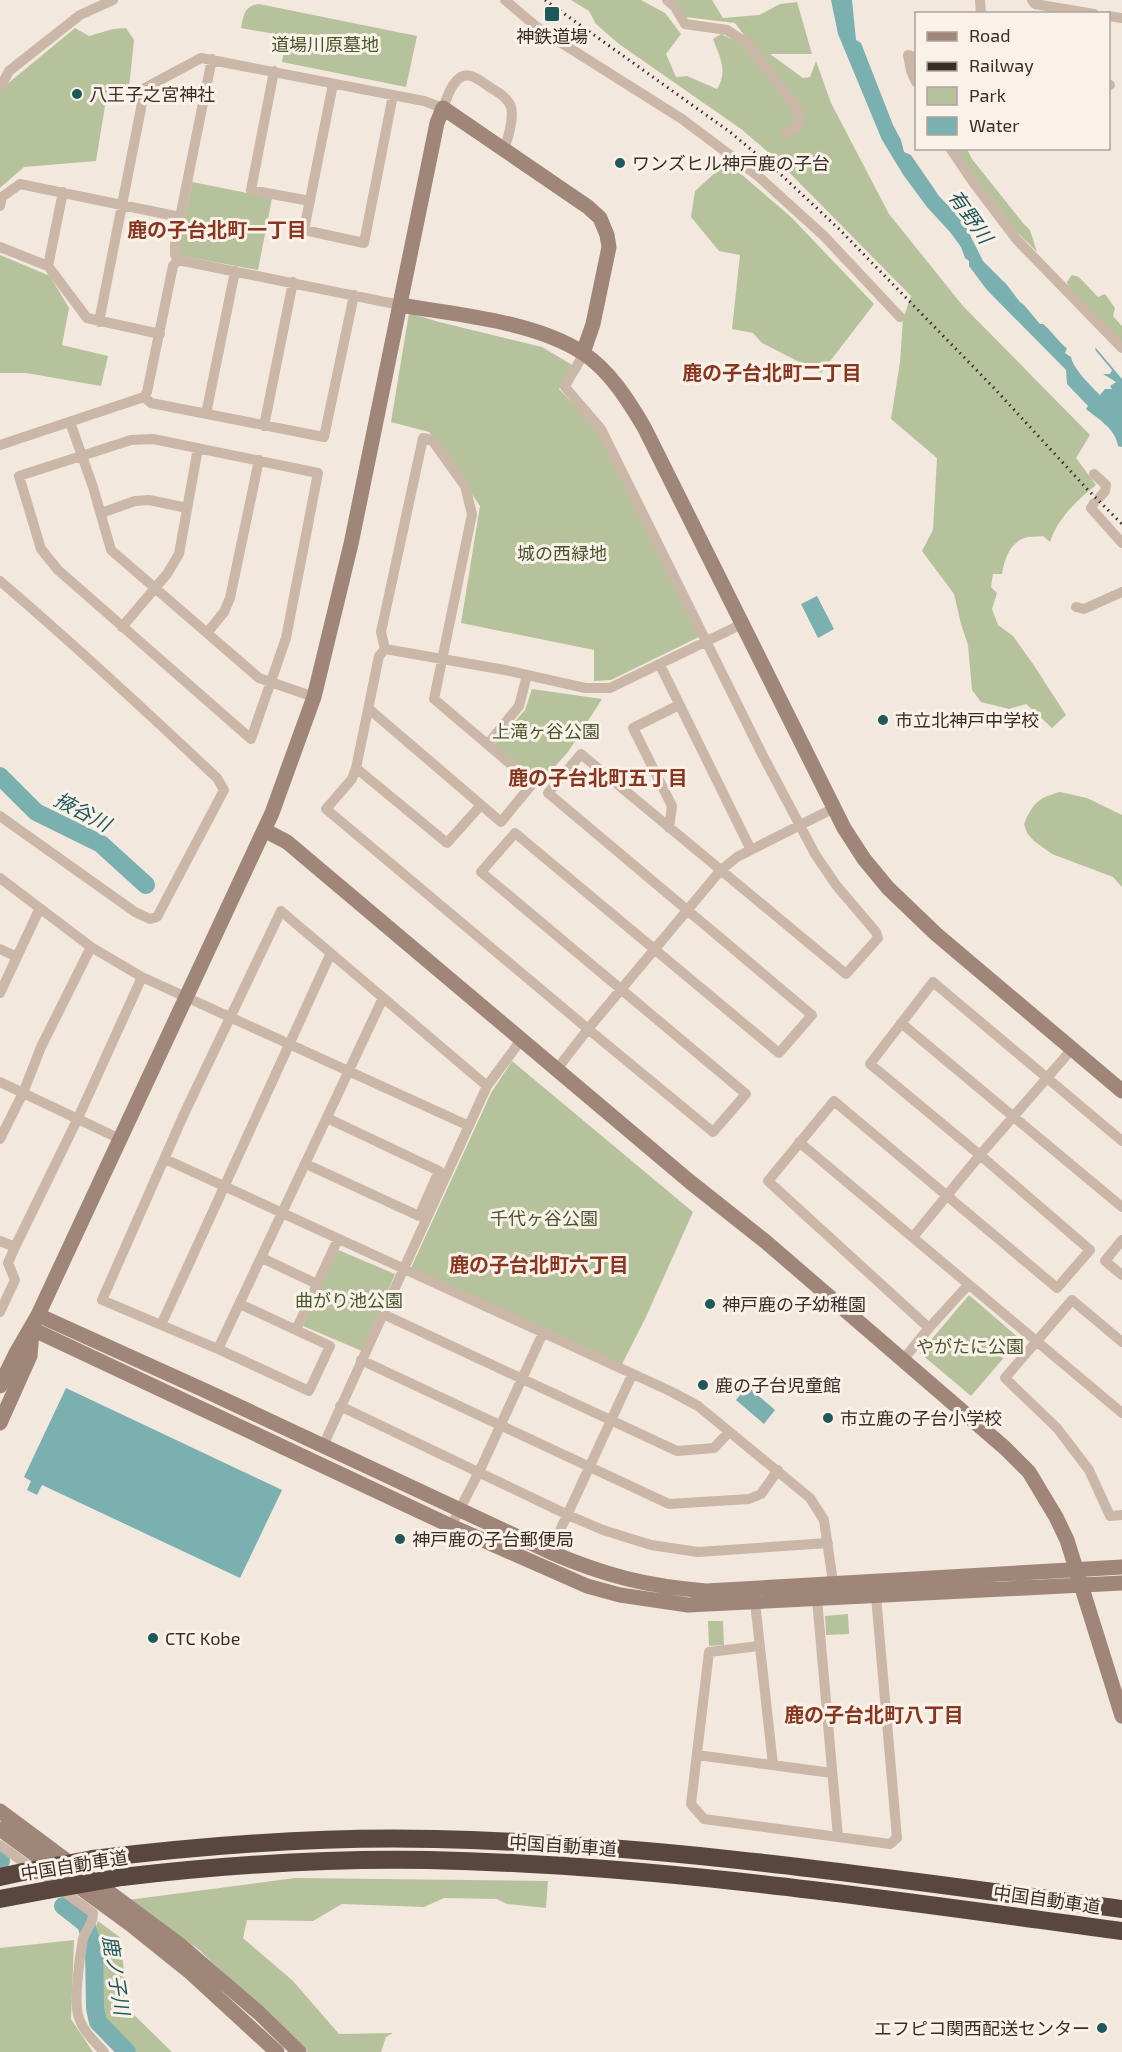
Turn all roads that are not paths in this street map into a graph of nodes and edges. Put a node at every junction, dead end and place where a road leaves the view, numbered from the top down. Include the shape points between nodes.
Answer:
1 (113, 0) edge
2 (505, 0) edge
3 (668, 0) edge
4 (1032, 0) edge
5 (1082, 12) edge
6 (532, 23) tunnel mouth
7 (552, 38) tunnel mouth
8 (915, 57) edge
9 (212, 59) junction
10 (274, 71) junction
11 (915, 80) edge
12 (333, 84) junction
13 (0, 88) edge
14 (393, 95) junction
15 (443, 108) junction
16 (785, 133) dead end
17 (504, 149) junction
18 (951, 150) edge
19 (63, 192) junction
20 (310, 201) junction
21 (123, 205) junction
22 (0, 206) edge
23 (180, 217) junction
24 (0, 247) edge
25 (178, 260) junction
26 (48, 266) junction
27 (236, 271) junction
28 (293, 282) junction
29 (354, 295) junction
30 (400, 304) junction
31 (900, 317) dead end
32 (99, 322) junction
33 (160, 334) junction
34 (1122, 348) edge
35 (584, 353) junction
36 (144, 397) junction
37 (206, 414) junction
38 (70, 422) junction
39 (264, 426) junction
40 (0, 445) edge
41 (198, 448) junction
42 (82, 456) junction
43 (259, 460) junction
44 (1094, 474) dead end
45 (187, 508) junction
46 (100, 513) junction
47 (1122, 543) edge
48 (0, 582) edge
49 (155, 588) junction
50 (1122, 592) edge
51 (1076, 607) dead end
52 (742, 624) junction
53 (122, 627) junction
54 (207, 633) junction
55 (707, 641) junction
56 (384, 649) junction
57 (442, 658) junction
58 (660, 665) junction
59 (526, 675) junction
60 (272, 682) junction
61 (314, 698) junction
62 (679, 705) junction
63 (369, 709) junction
64 (488, 744) junction
65 (356, 768) junction
66 (481, 805) junction
67 (834, 808) junction
68 (0, 816) edge
69 (800, 825) junction
70 (669, 828) junction
71 (264, 830) junction
72 (751, 850) junction
73 (720, 871) junction
74 (0, 878) edge
75 (39, 910) junction
76 (687, 912) junction
77 (91, 947) junction
78 (0, 949) edge
79 (654, 951) junction
80 (330, 955) junction
81 (17, 957) junction
82 (142, 977) junction
83 (621, 990) junction
84 (0, 993) edge
85 (187, 997) junction
86 (383, 998) junction
87 (231, 1018) junction
88 (901, 1023) junction
89 (588, 1029) junction
90 (521, 1040) junction
91 (289, 1044) junction
92 (1072, 1049) junction
93 (557, 1069) junction
94 (349, 1071) junction
95 (1045, 1078) junction
96 (0, 1082) edge
97 (487, 1086) junction
98 (1122, 1091) edge
99 (23, 1093) junction
100 (1014, 1117) junction
101 (78, 1118) junction
102 (327, 1118) junction
103 (469, 1126) junction
104 (0, 1139) edge
105 (120, 1139) junction
106 (1122, 1141) edge
107 (799, 1142) junction
108 (980, 1155) junction
109 (165, 1159) junction
110 (306, 1164) junction
111 (224, 1187) junction
112 (947, 1196) junction
113 (1122, 1207) edge
114 (282, 1214) junction
115 (913, 1237) junction
116 (338, 1239) junction
117 (0, 1240) edge
118 (1122, 1240) edge
119 (15, 1247) junction
120 (262, 1258) junction
121 (403, 1270) junction
122 (1122, 1275) edge
123 (317, 1284) junction
124 (968, 1285) junction
125 (240, 1304) junction
126 (0, 1312) edge
127 (383, 1314) junction
128 (35, 1322) junction
129 (161, 1325) junction
130 (929, 1328) junction
131 (296, 1330) junction
132 (543, 1333) junction
133 (1037, 1341) junction
134 (1122, 1342) edge
135 (218, 1349) junction
136 (361, 1360) junction
137 (902, 1361) junction
138 (632, 1375) junction
139 (523, 1379) junction
140 (0, 1386) edge
141 (340, 1406) junction
142 (1122, 1413) edge
143 (612, 1421) junction
144 (0, 1423) edge
145 (501, 1425) junction
146 (729, 1432) junction
147 (323, 1446) junction
148 (590, 1466) junction
149 (778, 1470) junction
150 (479, 1472) junction
151 (460, 1509) junction
152 (568, 1515) junction
153 (1122, 1515) edge
154 (451, 1526) junction
155 (828, 1543) junction
156 (550, 1552) junction
157 (1122, 1567) edge
158 (1075, 1570) junction
159 (833, 1582) junction
160 (1122, 1583) edge
161 (1080, 1586) junction
162 (876, 1596) junction
163 (817, 1599) junction
164 (755, 1602) junction
165 (759, 1646) junction
166 (1122, 1716) edge
167 (697, 1755) junction
168 (773, 1766) junction
169 (832, 1773) junction
170 (0, 1811) edge
171 (0, 1829) edge
172 (838, 1837) junction
173 (0, 1845) edge
174 (0, 1877) edge
175 (0, 1899) edge
176 (1122, 1909) edge
177 (1122, 1931) edge
178 (104, 2052) edge
179 (277, 2052) edge
180 (299, 2052) edge

1 - 13 street via 80,15 9,71
2 - 6 street
3 - 16 street via 685,24 727,30 748,44 798,110 800,122
4 - 5 street via 1035,4
7 - 31 street via 682,119 739,162 817,229
8 - 11 street via 908,55
9 - 10 street
9 - 21 street via 201,58 145,88
9 - 23 street
10 - 12 street
10 - 20 street via 251,190
12 - 14 street
12 - 20 street
14 - 15 street
14 - 20 street via 364,243 304,230
15 - 17 street
15 - 17 street via 453,86 463,76 471,76 495,91 507,100 512,113
15 - 30 street
17 - 35 street via 588,207 605,228 609,247
18 - 34 street via 1017,240
19 - 21 street
19 - 22 street via 20,184 2,197
19 - 26 street
21 - 23 street
21 - 32 street
23 - 25 street via 175,245
24 - 26 street
25 - 27 street
25 - 33 street via 173,266
26 - 32 street via 87,318
27 - 28 street
27 - 37 street
28 - 29 street
28 - 39 street
29 - 30 street
29 - 39 street via 324,437
30 - 35 street via 539,332
30 - 61 street via 351,544
32 - 33 street
33 - 36 street
35 - 52 street via 620,389 644,427
35 - 55 street via 565,387 601,429
36 - 37 street via 151,403
36 - 38 street
37 - 39 street
38 - 40 street
38 - 42 street
41 - 42 street via 153,438 131,440
41 - 43 street
41 - 45 street
42 - 46 street
42 - 53 street via 19,476 41,549 48,560
43 - 54 street via 230,598
43 - 60 street via 318,473 286,638
44 - 47 street via 1106,485 1091,508
45 - 46 street via 149,500
45 - 49 street via 179,554
46 - 49 street via 111,550
48 - 68 street via 65,636 217,778 224,790 157,917 150,919
49 - 53 street
49 - 54 street
50 - 51 street via 1084,609
52 - 55 street
52 - 67 street
53 - 60 street via 251,740
54 - 60 street via 259,678
55 - 58 street
55 - 69 street
56 - 57 street
56 - 57 street via 381,632 423,438 432,440 465,486 472,514
56 - 63 street via 379,656
57 - 59 street
57 - 64 street via 434,699
58 - 59 street via 604,689
58 - 62 street
59 - 64 street via 519,706
60 - 61 street
61 - 71 street
62 - 70 street via 633,728 672,806
62 - 72 street
63 - 65 street
63 - 66 street
64 - 66 street via 533,783 501,822
65 - 66 street via 447,843
65 - 89 street via 352,779 326,809
67 - 69 street
67 - 92 street via 864,859 888,888 936,934
69 - 72 street
69 - 73 street via 814,854 878,938 846,974
70 - 73 street
70 - 76 street via 581,754 548,793
71 - 85 street
71 - 90 street via 287,842
72 - 73 street
73 - 76 street
74 - 75 street
75 - 77 street
75 - 81 street
76 - 79 street
76 - 79 street via 812,1015 798,1033 779,1053
77 - 82 street
77 - 99 street via 41,1047
78 - 81 street
79 - 83 street
79 - 83 street via 515,832 481,872
80 - 86 street
80 - 87 street via 281,911
80 - 91 street
81 - 84 street
82 - 85 street
82 - 101 street
83 - 89 street
83 - 89 street via 746,1094 732,1112 714,1132
85 - 87 street
85 - 105 street
86 - 94 street
86 - 97 street
87 - 91 street
87 - 109 street
88 - 95 street via 933,982
88 - 100 street
88 - 108 street via 870,1064
89 - 93 street
90 - 93 street
90 - 97 street
91 - 94 street
91 - 111 street
92 - 95 street
92 - 98 street
93 - 137 street
94 - 102 street
94 - 103 street
95 - 100 street
95 - 106 street
96 - 99 street
97 - 103 street
99 - 101 street
99 - 104 street
100 - 108 street
100 - 113 street
101 - 105 street
101 - 119 street
102 - 110 street
102 - 110 street via 439,1171 419,1216
103 - 121 street
105 - 128 street
107 - 112 street via 834,1101
107 - 115 street
107 - 130 street via 768,1181
108 - 112 street
108 - 112 street via 1089,1250 1057,1288
109 - 111 street
109 - 129 street via 102,1300
110 - 114 street
111 - 114 street
111 - 129 street
112 - 115 street
114 - 116 street
114 - 120 street
115 - 124 street
116 - 121 street
116 - 123 street
117 - 119 street
118 - 122 street via 1105,1261
119 - 126 street via 8,1263 15,1280
120 - 123 street
120 - 125 street
121 - 127 street
121 - 132 street
123 - 131 street
124 - 130 street
124 - 133 street
125 - 131 street
125 - 135 street
127 - 136 street
127 - 139 street
128 - 140 street
128 - 144 street via 30,1356
128 - 147 street
128 - 154 street
129 - 135 street
130 - 137 street
131 - 135 street via 330,1346 309,1392
132 - 138 street
132 - 139 street
133 - 134 street via 1072,1300
133 - 142 street
133 - 153 street via 1005,1378 1057,1428 1089,1470 1110,1516
136 - 141 street
136 - 145 street
137 - 158 street via 1029,1472 1056,1516
138 - 143 street
138 - 146 street via 698,1406
139 - 143 street
139 - 145 street
141 - 147 street
141 - 150 street
143 - 146 street via 677,1451 714,1448
143 - 148 street
145 - 148 street
145 - 150 street
146 - 149 street
147 - 151 street
148 - 149 street via 669,1504 749,1498 761,1494
148 - 152 street
149 - 155 street via 810,1498 824,1520
150 - 151 street
150 - 152 street
151 - 154 street
151 - 156 street
152 - 155 street via 651,1545 698,1552
152 - 156 street
154 - 164 street via 587,1586 620,1596 688,1605
155 - 159 street
156 - 159 street via 604,1574 661,1587 706,1591
157 - 158 street
158 - 159 street
158 - 161 street
160 - 161 street
161 - 162 street
161 - 166 street
162 - 163 street
162 - 172 street via 897,1838 890,1844
163 - 164 street
163 - 169 street
164 - 165 street
165 - 167 street via 709,1652
165 - 168 street
167 - 168 street
167 - 172 street via 692,1804 704,1818
168 - 169 street
169 - 172 street
170 - 180 street via 180,1945
171 - 179 street via 191,1973
173 - 178 street via 93,1913 93,1922 84,1935 78,2018
174 - 176 highway, 中国自動車道, bridge via 93,1859 189,1847 433,1838 623,1849 838,1871
175 - 177 highway, 中国自動車道, bridge via 189,1869 427,1860 521,1863 750,1882

